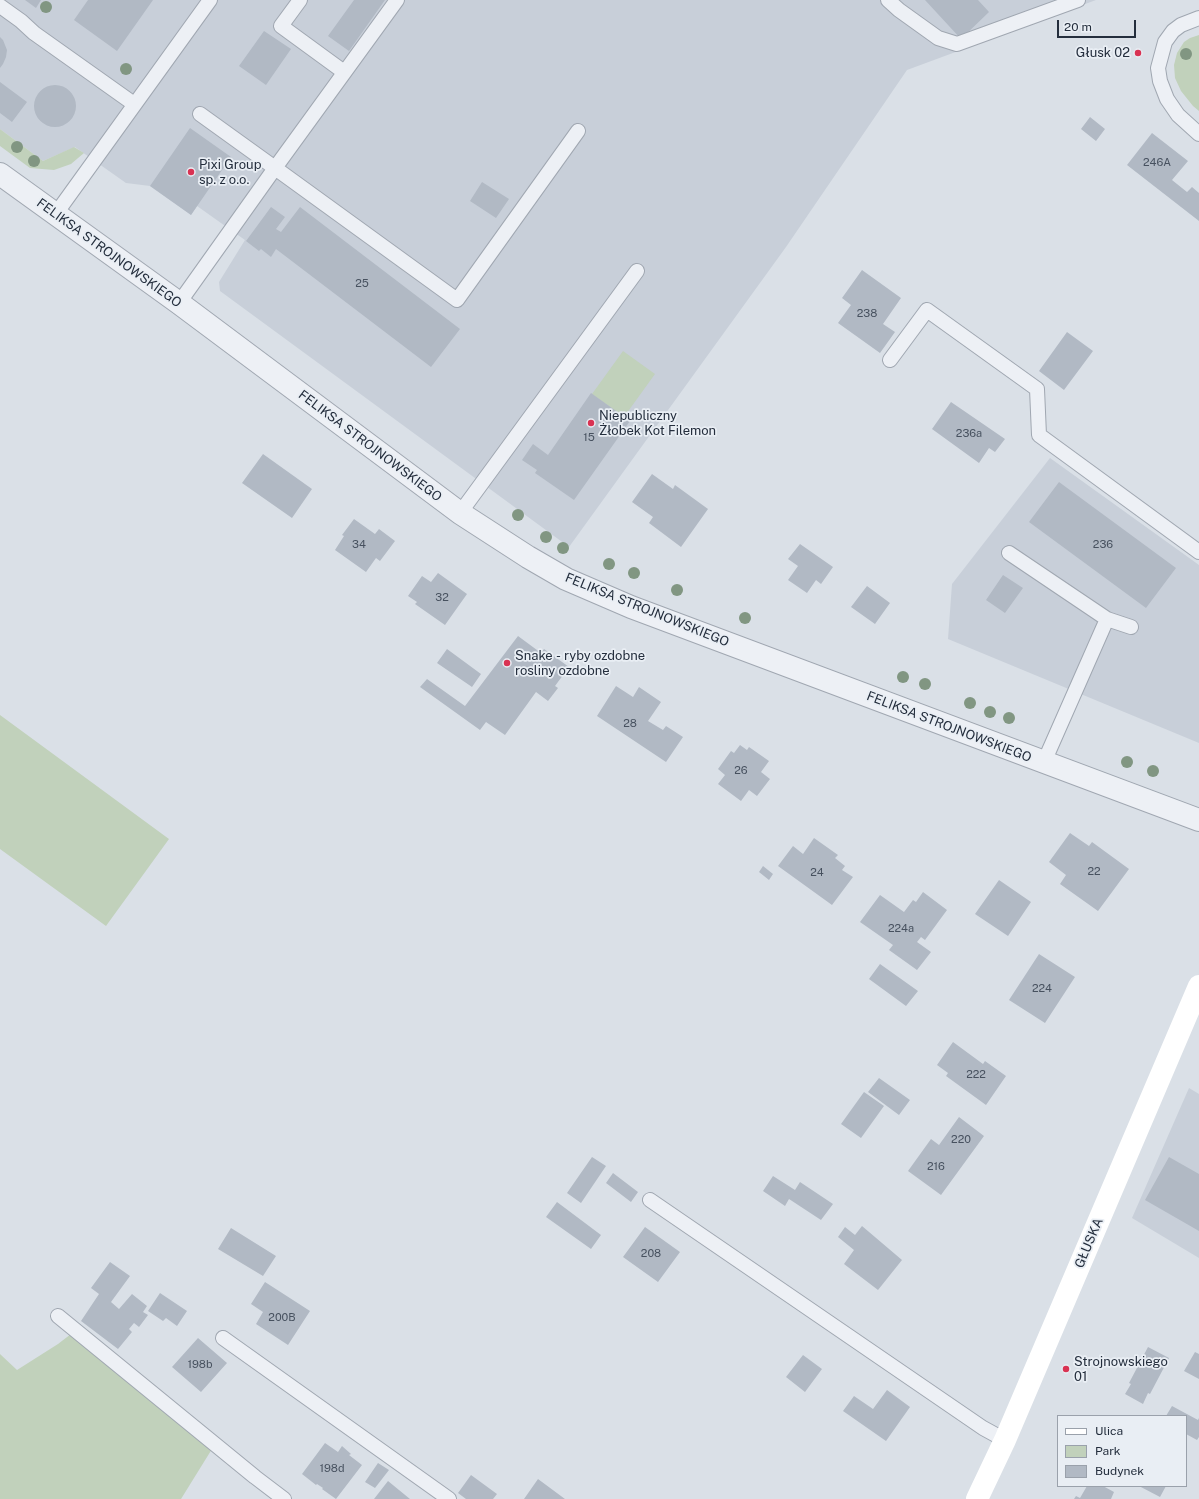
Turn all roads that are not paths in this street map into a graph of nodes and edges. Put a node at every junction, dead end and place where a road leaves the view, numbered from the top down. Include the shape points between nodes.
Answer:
1 (210, 0) edge
2 (300, 0) edge
3 (397, 0) edge
4 (888, 0) edge
5 (1078, 0) edge
6 (0, 6) edge
7 (1199, 18) edge
8 (344, 72) junction
9 (134, 104) junction
10 (200, 114) dead end
11 (578, 131) dead end
12 (1199, 134) edge
13 (275, 168) junction
14 (0, 174) edge
15 (55, 215) junction
16 (637, 271) dead end
17 (179, 303) junction
18 (890, 360) dead end
19 (460, 513) junction
20 (1199, 552) edge
21 (1009, 553) dead end
22 (1107, 619) junction
23 (1131, 627) dead end
24 (1044, 762) junction
25 (1199, 820) edge
26 (1199, 986) edge
27 (650, 1200) dead end
28 (58, 1316) dead end
29 (224, 1338) dead end
30 (1005, 1440) junction
31 (284, 1499) edge
32 (449, 1499) edge
33 (977, 1499) edge

1 - 9 lane
2 - 8 lane via 281,26
3 - 8 lane
4 - 5 lane via 938,38 957,44
6 - 9 lane
7 - 12 lane via 1180,25 1172,32 1165,42 1158,68 1167,99 1178,115
8 - 13 lane
9 - 15 lane
10 - 13 lane
11 - 13 lane via 457,300
13 - 17 lane
14 - 15 street, FELIKSA STROJNOWSKIEGO
15 - 17 street, FELIKSA STROJNOWSKIEGO
16 - 19 lane
17 - 19 street, FELIKSA STROJNOWSKIEGO
18 - 20 lane via 927,310 1037,389 1039,435
19 - 24 street, FELIKSA STROJNOWSKIEGO via 528,558 631,607
21 - 22 lane
22 - 23 lane
22 - 24 lane
24 - 25 street, FELIKSA STROJNOWSKIEGO
26 - 30 street, GŁUSKA
27 - 30 lane via 983,1428
28 - 31 lane
29 - 32 lane
30 - 33 street, GŁUSKA

